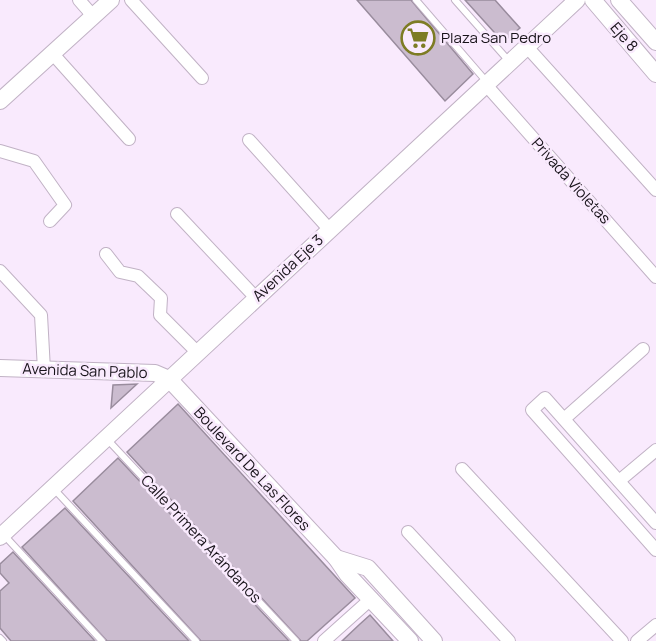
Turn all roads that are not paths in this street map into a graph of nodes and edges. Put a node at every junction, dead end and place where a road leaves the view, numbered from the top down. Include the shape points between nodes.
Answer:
1 (79, 0) edge
2 (111, 0) edge
3 (131, 0) edge
4 (416, 0) edge
5 (455, 0) edge
6 (577, 0) edge
7 (593, 0) edge
8 (619, 0) edge
9 (93, 16) junction
10 (656, 42) edge
11 (528, 48) junction
12 (52, 53) junction
13 (511, 63) junction
14 (656, 74) edge
15 (202, 78) dead end
16 (488, 85) junction
17 (0, 101) edge
18 (129, 139) dead end
19 (249, 140) dead end
20 (0, 151) edge
21 (656, 190) edge
22 (177, 214) dead end
23 (50, 221) dead end
24 (329, 229) junction
25 (106, 254) dead end
26 (0, 271) edge
27 (656, 277) edge
28 (256, 298) junction
29 (643, 349) dead end
30 (198, 352) junction
31 (0, 368) edge
32 (44, 370) junction
33 (169, 379) junction
34 (564, 419) junction
35 (106, 438) junction
36 (656, 450) edge
37 (462, 469) dead end
38 (619, 481) junction
39 (52, 487) junction
40 (656, 523) edge
41 (408, 532) dead end
42 (2, 535) edge
43 (656, 550) edge
44 (336, 558) junction
45 (372, 598) junction
46 (656, 625) edge
47 (102, 641) edge
48 (196, 641) edge
49 (296, 641) edge
50 (324, 641) edge
51 (410, 641) edge
52 (434, 641) edge
53 (509, 641) edge
54 (622, 641) edge
55 (637, 641) edge

1 - 9 street
2 - 9 main road
3 - 15 street
4 - 16 lane
5 - 13 lane
6 - 11 main road, Avenida Eje 3
7 - 14 main road, Eje 8
8 - 10 main road, Eje 8
9 - 12 main road
11 - 13 main road, Avenida Eje 3
11 - 21 street
12 - 17 main road
12 - 18 street
13 - 16 main road, Avenida Eje 3
16 - 24 main road, Avenida Eje 3
16 - 27 street, Privada Violetas
19 - 24 street
20 - 23 street via 34,161 65,205
22 - 28 street
24 - 28 main road, Avenida Eje 3
25 - 30 street via 120,272 138,276 161,298 160,315
26 - 32 street via 41,315
28 - 30 main road, Avenida Eje 3
29 - 34 street
30 - 33 main road, Avenida Eje 3
31 - 32 main road, Avenida San Pablo
32 - 33 main road, Avenida San Pablo via 155,373
33 - 35 main road, Avenida Eje 3
33 - 44 main road, Boulevard De Las Flores
34 - 38 street
34 - 43 street via 545,398 532,410
35 - 39 main road, Avenida Eje 3
35 - 49 lane, Calle Primera Arándanos
36 - 38 street
37 - 54 street
38 - 40 street
39 - 42 main road, Avenida Eje 3
39 - 48 lane
41 - 53 street
42 - 47 lane
44 - 45 main road, Boulevard De Las Flores
44 - 52 main road, Boulevard De Las Flores via 368,568
45 - 50 street
45 - 51 main road, Boulevard De Las Flores
46 - 55 street

